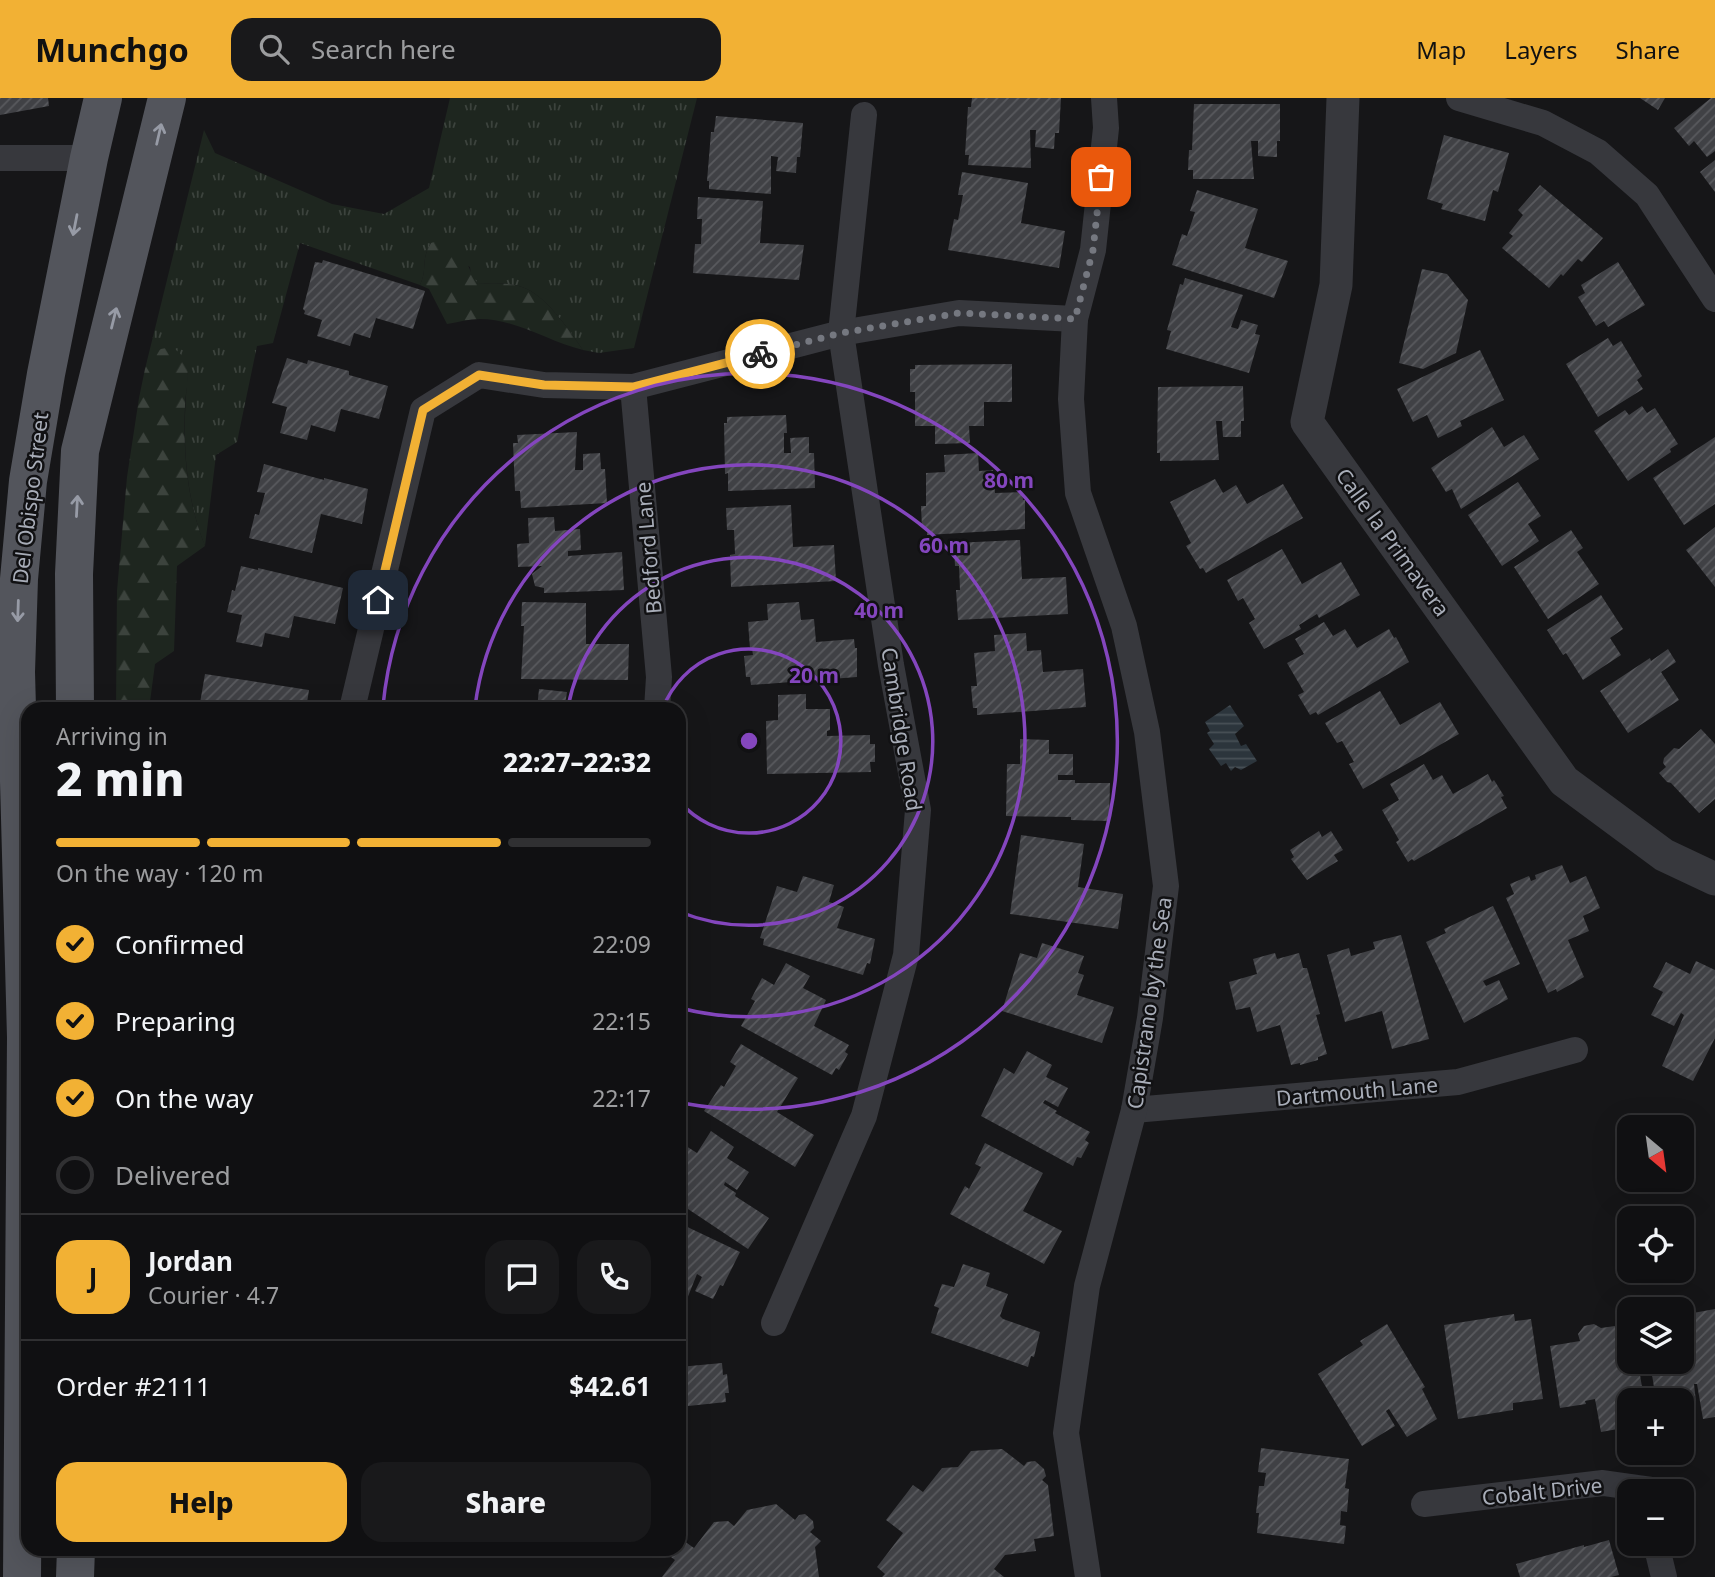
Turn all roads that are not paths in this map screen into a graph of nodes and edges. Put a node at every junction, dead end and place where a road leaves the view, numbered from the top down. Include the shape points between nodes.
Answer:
1 (103, 98) edge
2 (167, 98) edge
3 (1104, 98) edge
4 (1343, 98) edge
5 (1459, 98) edge
6 (864, 115) dead end
7 (0, 158) edge
8 (89, 158) junction
9 (1715, 299) edge
10 (1075, 319) junction
11 (841, 333) junction
12 (633, 387) junction
13 (75, 702) edge
14 (354, 702) edge
15 (657, 702) edge
16 (21, 838) edge
17 (1715, 878) edge
18 (1575, 1050) dead end
19 (1135, 1111) junction
20 (774, 1323) dead end
21 (1617, 1485) edge
22 (1424, 1504) dead end
23 (22, 1556) edge
24 (76, 1556) edge
25 (1659, 1556) edge
26 (1087, 1576) edge
27 (22, 1577) edge
28 (75, 1577) edge
29 (1664, 1577) edge

1 - 8 main road, Del Obispo Street
13 -> 2 main road, Del Obispo Street via 74,574 80,451
3 - 10 street, Capistrano by the Sea via 1106,128 1093,250
4 - 17 street, Calle la Primavera via 1336,285 1307,422 1564,780 1664,855
5 - 9 street via 1543,123 1598,152 1647,195
6 - 11 street, Cambridge Road
7 - 8 street
8 -> 16 main road, Del Obispo Street via 28,481 16,672
10 - 11 street via 959,313
10 - 19 street, Capistrano by the Sea via 1071,399 1078,493 1124,626 1147,732 1166,886
11 - 12 street
11 - 20 street, Cambridge Road via 891,665 918,810 906,955 864,1116
12 - 14 street via 544,385 479,375 423,410
12 - 15 street, Bedford Lane
18 - 19 street, Dartmouth Lane via 1458,1082
19 - 26 street, Capistrano by the Sea via 1087,1286 1066,1433
21 - 22 street, Cobalt Drive
23 - 27 main road, Del Obispo Street
24 - 28 main road
25 - 29 street

